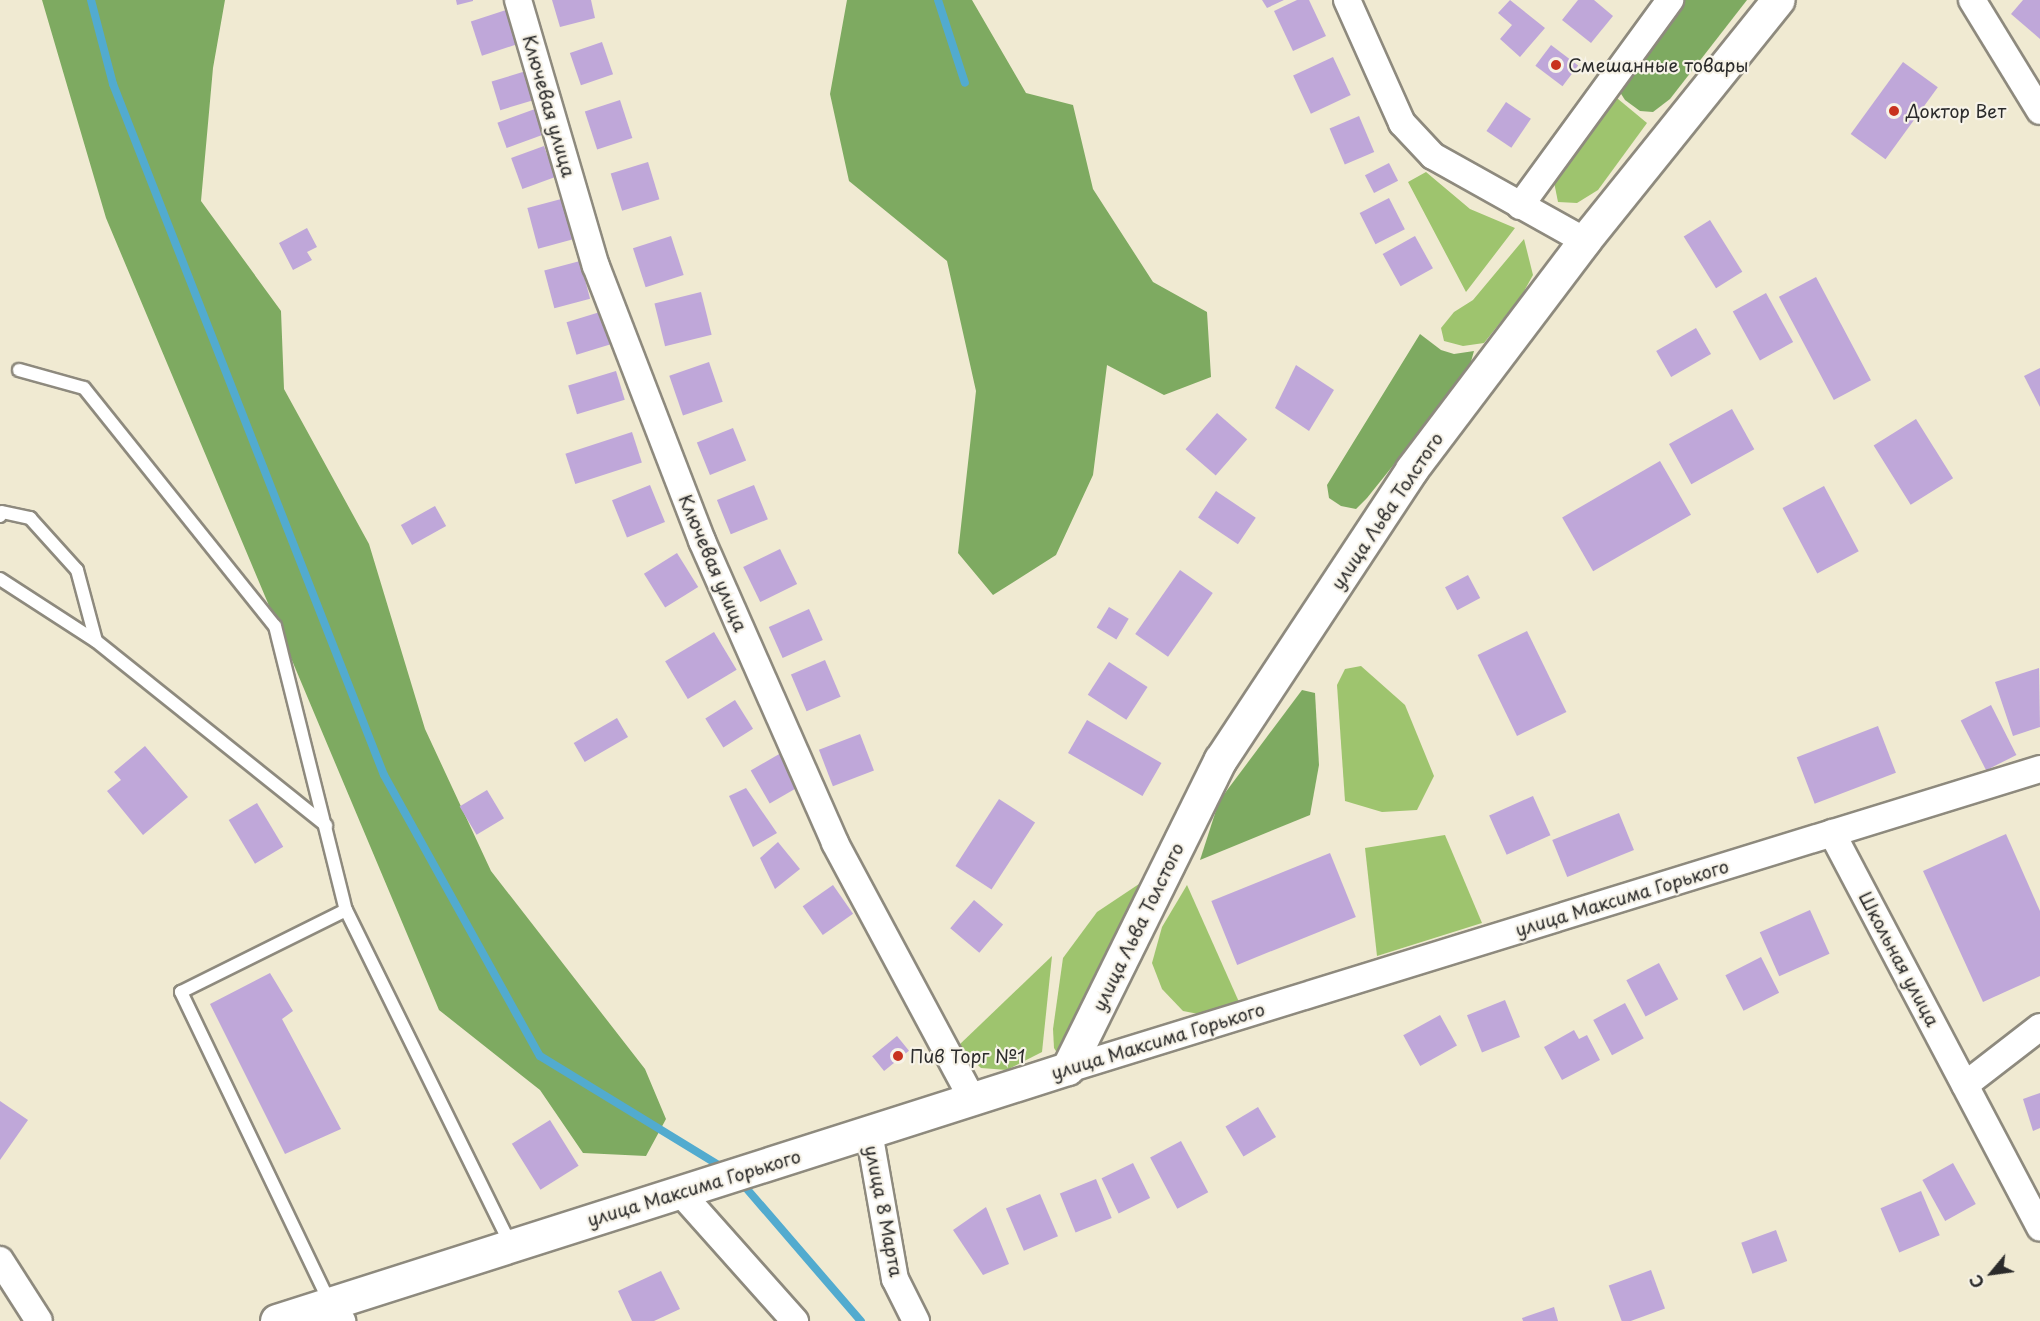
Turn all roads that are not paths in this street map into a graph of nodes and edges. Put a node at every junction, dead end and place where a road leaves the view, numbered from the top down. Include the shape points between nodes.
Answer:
1 (518, 0) edge
2 (1347, 0) edge
3 (1670, 0) edge
4 (1779, 0) edge
5 (1972, 0) edge
6 (2040, 111) edge
7 (1520, 206) junction
8 (1585, 241) junction
9 (19, 370) dead end
10 (0, 516) edge
11 (0, 579) edge
12 (96, 641) junction
13 (2040, 769) edge
14 (326, 825) junction
15 (1832, 833) junction
16 (346, 910) junction
17 (2040, 1027) edge
18 (1068, 1069) junction
19 (1965, 1085) junction
20 (972, 1099) junction
21 (869, 1132) junction
22 (680, 1192) junction
23 (2040, 1227) edge
24 (511, 1246) junction
25 (0, 1260) edge
26 (336, 1312) edge
27 (39, 1321) edge
28 (278, 1321) edge
29 (795, 1321) edge
30 (916, 1321) edge

1 - 20 street, Ключевая улица via 596,266 702,541 835,843
2 - 7 street via 1402,123 1433,156
3 - 7 street
4 - 8 street, улица Льва Толстого
5 - 6 street
7 - 8 street
8 - 18 street, улица Льва Толстого via 1412,470 1221,760
9 - 14 lane via 84,388 275,626
10 - 12 lane via 2,512 30,518 77,570
11 - 12 lane
12 - 14 lane
13 - 15 street, улица Максима Горького
14 - 16 lane
15 - 18 street, улица Максима Горького
15 - 19 street, Школьная улица
16 - 24 lane
16 - 26 lane via 181,992
17 - 19 street
18 - 20 street, улица Максима Горького
19 - 23 street, Школьная улица
20 - 21 street, улица Максима Горького
21 - 22 street, улица Максима Горького
21 - 30 street, улица 8 Марта via 895,1279
22 - 24 street, улица Максима Горького
22 - 29 street
24 - 26 street, улица Максима Горького
25 - 27 street
26 - 28 street, улица Максима Горького

